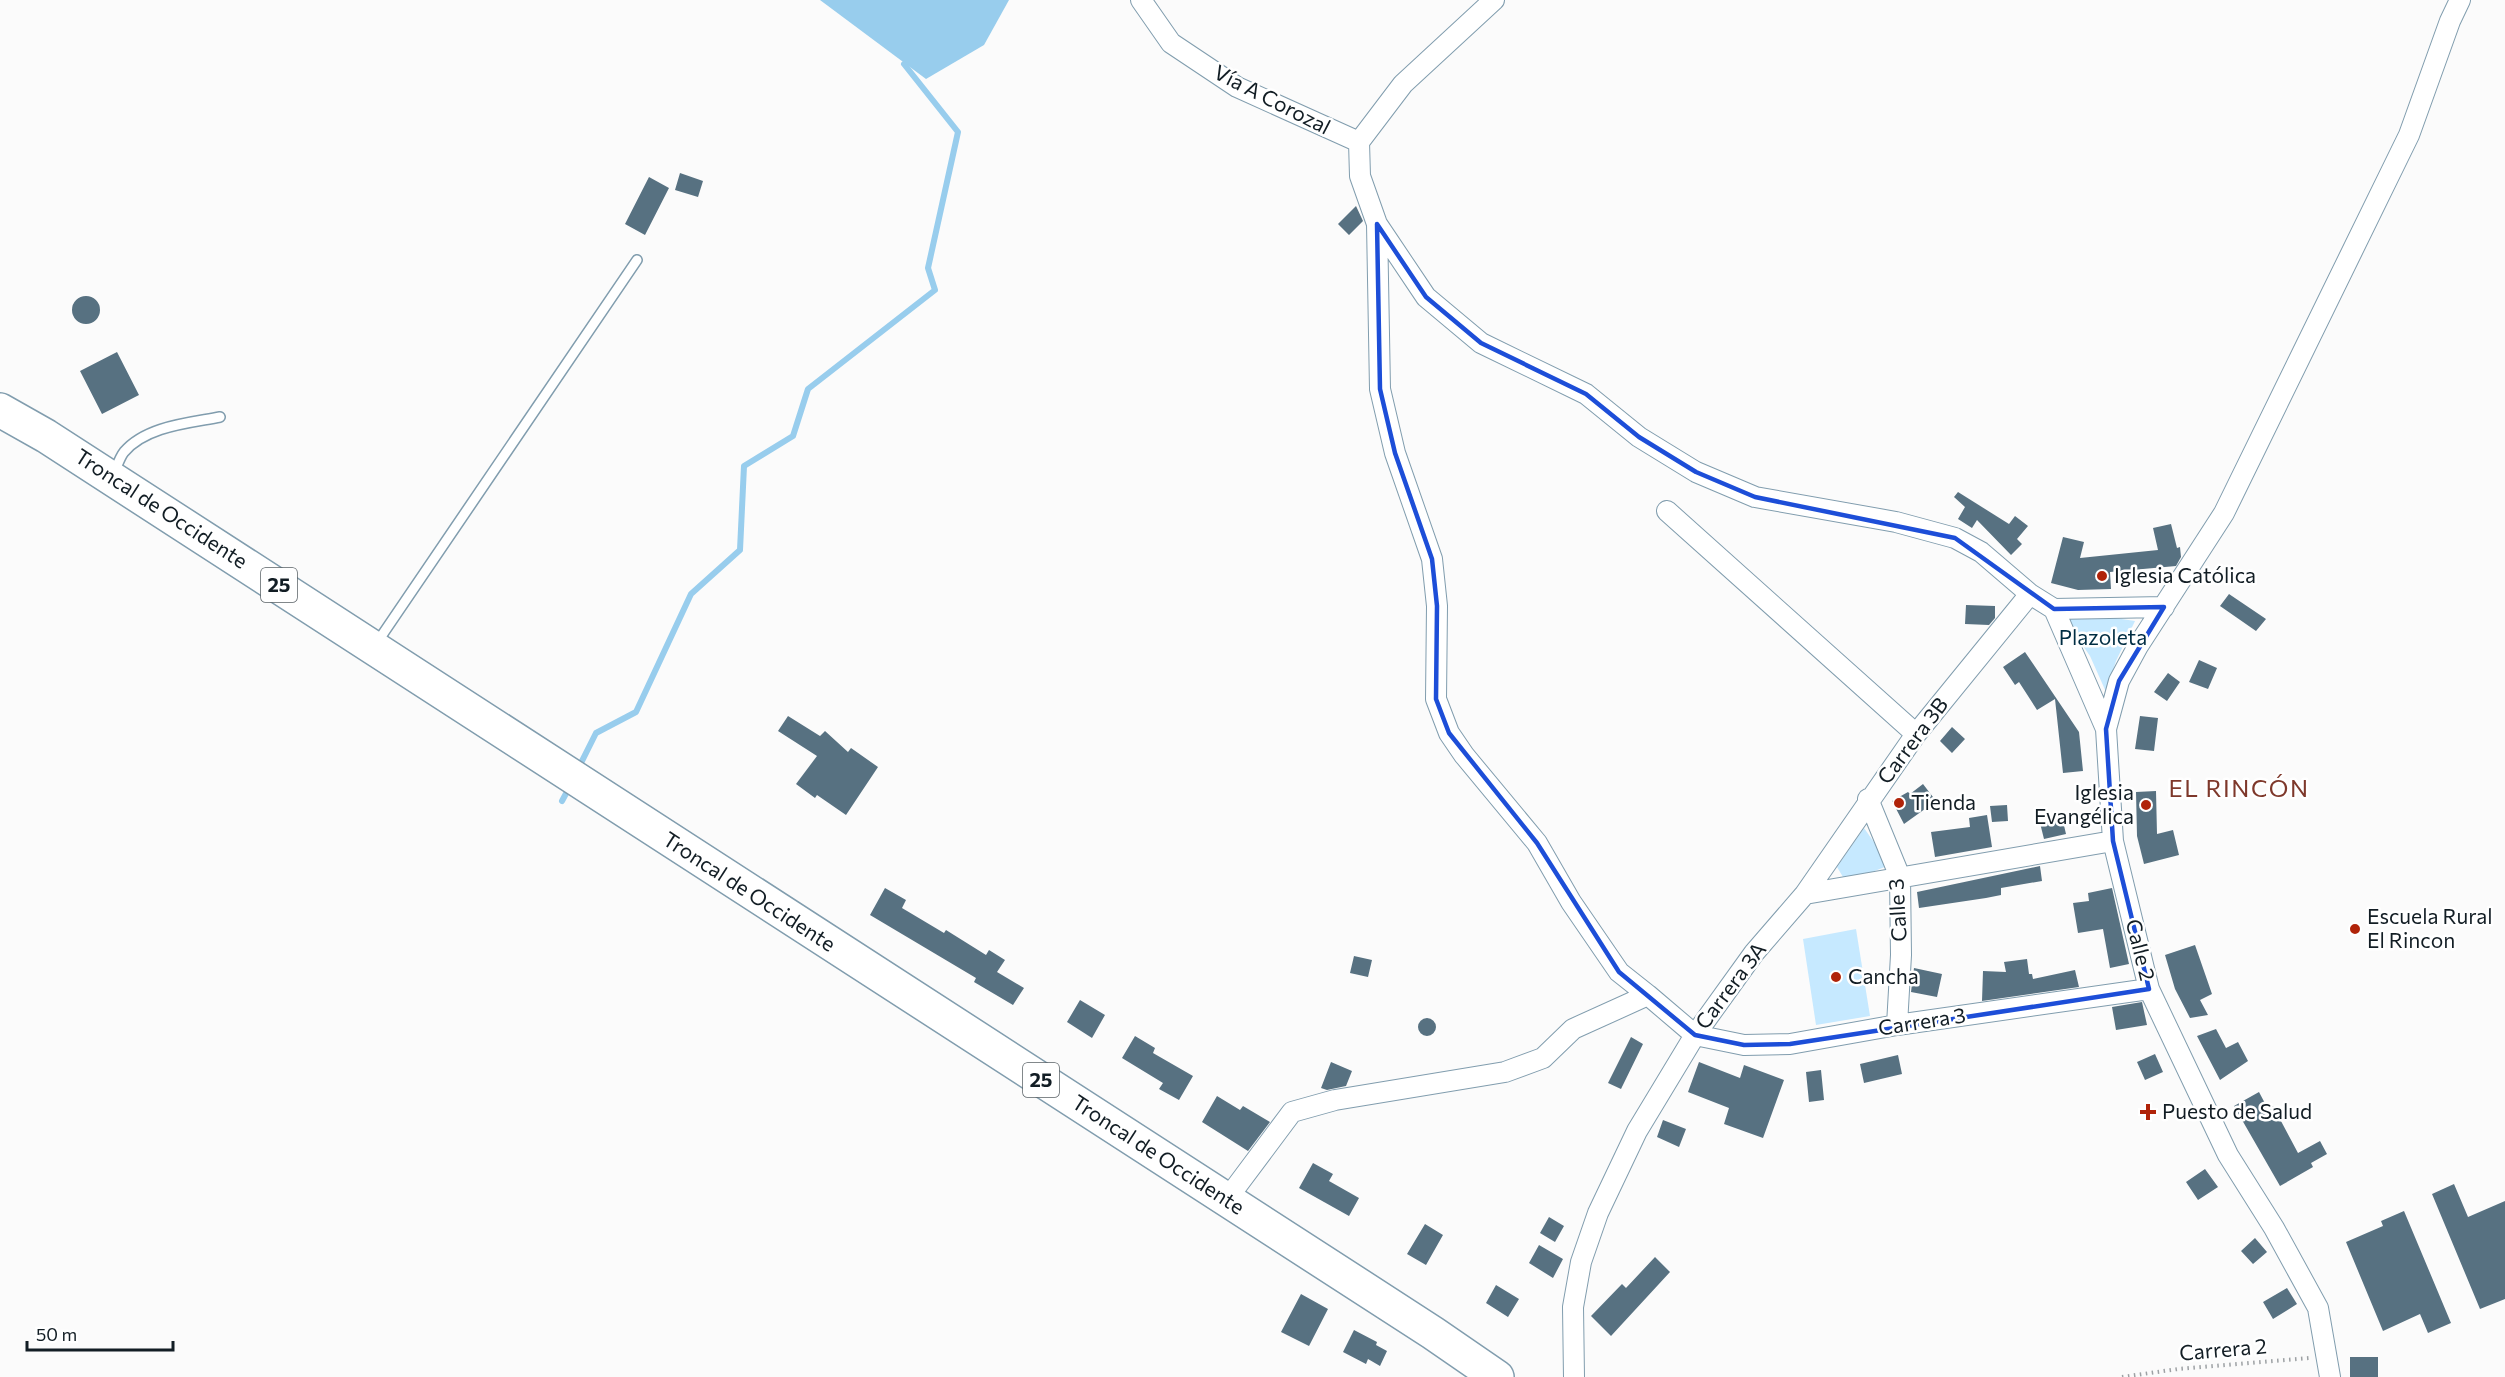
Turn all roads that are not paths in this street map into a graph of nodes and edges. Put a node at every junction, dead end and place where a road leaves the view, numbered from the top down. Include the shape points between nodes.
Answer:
1 (1141, 0) edge
2 (1494, 0) edge
3 (2460, 0) edge
4 (1359, 142) junction
5 (1377, 224) junction
6 (637, 260) dead end
7 (0, 410) edge
8 (220, 417) dead end
9 (111, 478) junction
10 (1667, 511) dead end
11 (2030, 594) junction
12 (2164, 607) junction
13 (2054, 609) junction
14 (375, 646) junction
15 (2106, 729) junction
16 (1916, 734) junction
17 (1868, 800) junction
18 (2113, 841) junction
19 (1900, 877) junction
20 (1805, 894) junction
21 (2149, 989) junction
22 (1648, 995) junction
23 (1897, 1025) junction
24 (1695, 1035) junction
25 (1227, 1199) junction
26 (1497, 1377) edge
27 (1574, 1377) edge
28 (2330, 1377) edge

1 - 4 street, Vía A Corozal via 1171,43 1237,87
2 - 4 street via 1403,84
3 - 12 street, Calle 2 via 2409,135 2224,513
4 - 5 street via 1360,176
5 - 11 street via 1426,297 1481,343 1586,394 1639,437 1696,472 1755,497 1896,522 1955,538 1981,552
5 - 22 street via 1380,389 1395,453 1432,560 1437,606 1436,699 1449,733 1537,843 1619,972
6 - 14 lane
7 - 9 highway, Troncal de Occidente / 25
8 - 9 lane via 144,437 124,452
9 - 14 highway, Troncal de Occidente / 25
10 - 16 street
11 - 13 street
11 - 16 street, Carrera 3B
12 - 13 street
12 - 15 street, Calle 2 via 2120,681
13 - 15 street
14 - 25 highway, Troncal de Occidente / 25 via 553,766
15 - 18 street, Calle 2
16 - 17 street, Carrera 3B
17 - 19 street, Calle 3
17 - 20 street, Carrera 3B
18 - 19 street
18 - 21 street, Calle 2
19 - 20 street
19 - 23 street, Calle 3
20 - 24 street, Carrera 3A via 1754,953
21 - 23 street, Carrera 3
21 - 28 street, Calle 2 via 2228,1155 2318,1308
22 - 24 street
22 - 25 street via 1573,1029 1543,1058 1505,1072 1335,1100 1292,1112
23 - 24 street, Carrera 3 via 1790,1044 1744,1044
24 - 27 street, Carrera 3A via 1637,1131 1584,1252 1573,1307
25 - 26 highway, Troncal de Occidente / 25

